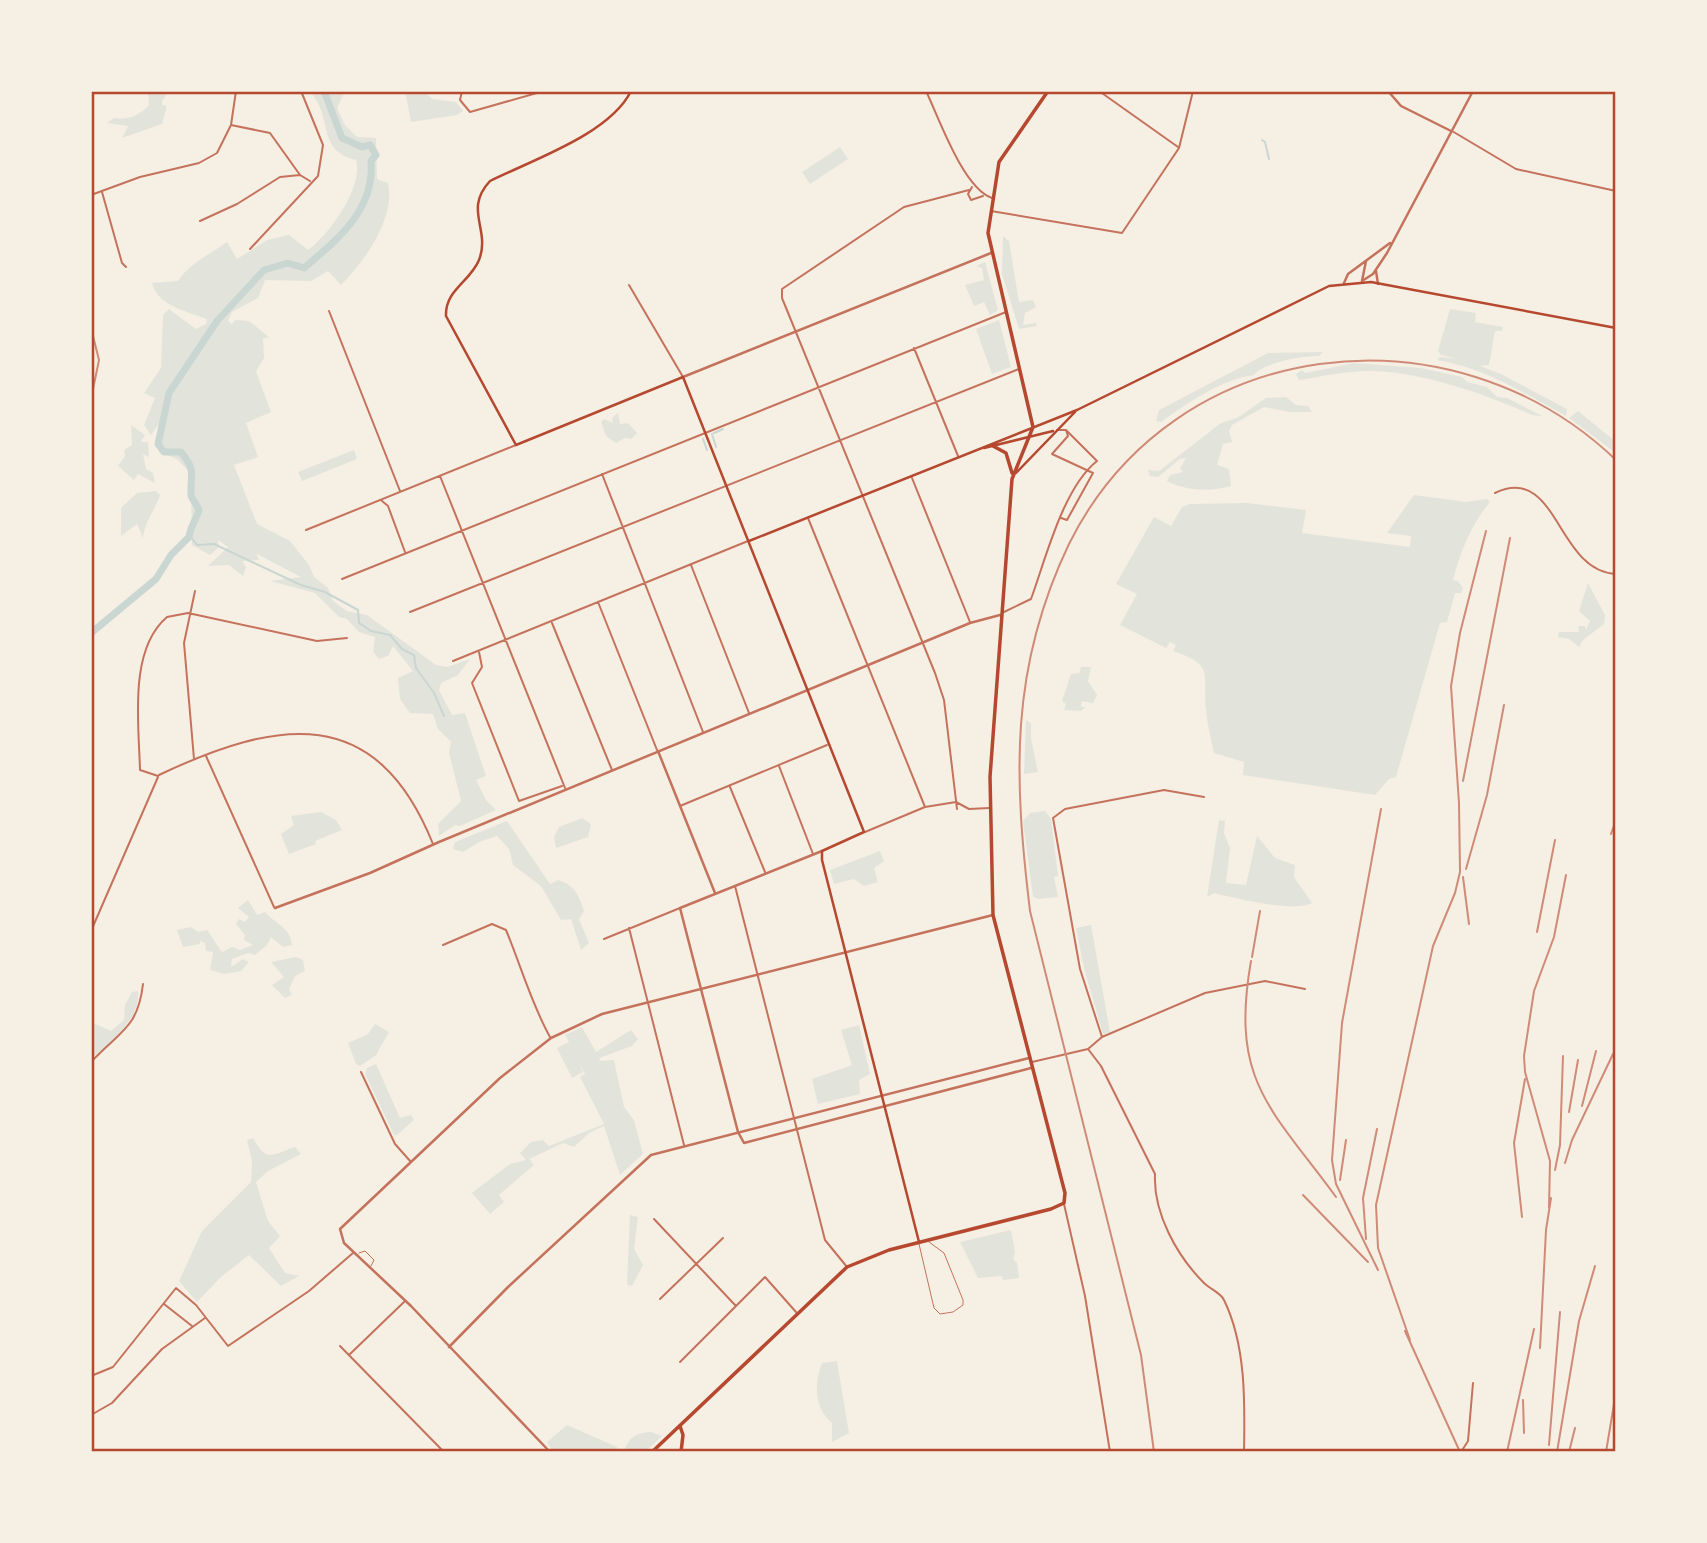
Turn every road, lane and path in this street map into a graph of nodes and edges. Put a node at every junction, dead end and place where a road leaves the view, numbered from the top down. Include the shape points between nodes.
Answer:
1 (236, 91) edge
2 (301, 91) edge
3 (462, 91) edge
4 (535, 91) edge
5 (544, 91) edge
6 (631, 91) edge
7 (926, 91) edge
8 (1048, 91) edge
9 (1098, 91) edge
10 (1193, 91) edge
11 (1388, 91) edge
12 (1473, 91) edge
13 (531, 96) junction
14 (231, 125) junction
15 (1451, 131) junction
16 (1179, 148) junction
17 (300, 175) junction
18 (311, 181) junction
19 (974, 186) junction
20 (969, 190) junction
21 (101, 191) junction
22 (1616, 191) edge
23 (91, 195) edge
24 (984, 195) junction
25 (992, 198) junction
26 (990, 211) junction
27 (200, 221) dead end
28 (1392, 241) junction
29 (250, 249) dead end
30 (991, 253) junction
31 (1371, 257) junction
32 (1366, 261) junction
33 (1379, 264) junction
34 (126, 267) dead end
35 (1376, 271) junction
36 (1362, 281) junction
37 (1344, 283) junction
38 (1378, 284) junction
39 (629, 285) dead end
40 (330, 311) dead end
41 (1007, 312) junction
42 (1616, 328) edge
43 (796, 331) junction
44 (914, 348) junction
45 (1020, 369) junction
46 (683, 377) junction
47 (818, 387) junction
48 (936, 401) junction
49 (1077, 410) junction
50 (1033, 427) junction
51 (1056, 430) junction
52 (1066, 430) junction
53 (706, 432) junction
54 (1028, 437) junction
55 (840, 440) junction
56 (516, 445) junction
57 (993, 446) junction
58 (974, 450) junction
59 (959, 457) junction
60 (1085, 471) junction
61 (602, 474) junction
62 (911, 475) junction
63 (440, 476) junction
64 (1012, 477) junction
65 (727, 485) junction
66 (401, 492) junction
67 (1495, 493) dead end
68 (862, 495) junction
69 (381, 500) junction
70 (808, 517) junction
71 (1060, 518) junction
72 (623, 527) junction
73 (306, 530) dead end
74 (462, 530) junction
75 (749, 541) junction
76 (406, 553) junction
77 (691, 564) junction
78 (1616, 574) edge
79 (342, 579) dead end
80 (484, 583) junction
81 (645, 583) junction
82 (195, 590) dead end
83 (598, 602) junction
84 (410, 612) dead end
85 (188, 613) junction
86 (1000, 615) junction
87 (551, 622) junction
88 (970, 624) junction
89 (347, 638) dead end
90 (506, 640) junction
91 (922, 643) junction
92 (479, 651) junction
93 (453, 661) dead end
94 (867, 666) junction
95 (808, 690) junction
96 (750, 714) junction
97 (704, 733) junction
98 (830, 744) junction
99 (658, 751) junction
100 (206, 755) junction
101 (194, 759) junction
102 (779, 765) junction
103 (612, 771) junction
104 (159, 776) junction
105 (729, 785) junction
106 (565, 788) junction
107 (1204, 797) dead end
108 (956, 802) junction
109 (679, 806) junction
110 (925, 807) junction
111 (991, 808) junction
112 (957, 809) dead end
113 (864, 832) junction
114 (433, 844) junction
115 (822, 851) junction
116 (813, 854) junction
117 (765, 873) junction
118 (735, 885) junction
119 (715, 893) junction
120 (275, 908) joint
121 (680, 908) junction
122 (993, 915) junction
123 (629, 928) junction
124 (91, 931) edge
125 (604, 940) dead end
126 (443, 945) dead end
127 (845, 953) junction
128 (759, 975) junction
129 (142, 984) dead end
130 (1305, 989) dead end
131 (701, 990) junction
132 (648, 1003) junction
133 (1102, 1037) junction
134 (551, 1038) junction
135 (1088, 1049) junction
136 (91, 1062) edge
137 (1030, 1063) junction
138 (361, 1072) dead end
139 (881, 1095) junction
140 (884, 1106) junction
141 (795, 1117) junction
142 (798, 1129) junction
143 (738, 1132) junction
144 (684, 1145) junction
145 (411, 1162) junction
146 (1063, 1203) junction
147 (654, 1219) dead end
148 (723, 1238) dead end
149 (926, 1240) junction
150 (919, 1242) junction
151 (355, 1254) junction
152 (696, 1265) junction
153 (370, 1267) junction
154 (846, 1267) junction
155 (660, 1299) dead end
156 (404, 1302) junction
157 (163, 1303) junction
158 (736, 1306) junction
159 (797, 1313) junction
160 (206, 1317) junction
161 (192, 1326) junction
162 (340, 1346) dead end
163 (449, 1348) junction
164 (348, 1356) junction
165 (680, 1362) dead end
166 (91, 1376) edge
167 (1473, 1383) dead end
168 (91, 1415) edge
169 (680, 1426) junction
170 (444, 1452) edge
171 (550, 1452) edge
172 (652, 1452) edge
173 (681, 1452) edge
174 (1110, 1452) edge
175 (1244, 1452) edge
176 (1461, 1452) edge

1 - 14 street
2 - 18 street via 323,145 318,176
3 - 13 street via 460,100 470,112
4 - 13 street
5 - 13 street
6 - 56 main road via 604,123 490,181 476,202 478,261 448,299 446,316
7 - 19 street
8 - 25 main road via 1002,156
9 - 16 street
10 - 16 street
11 - 15 street via 1401,106
12 - 15 street
14 - 17 street via 270,133
14 - 21 street via 224,145 208,159
15 - 22 street via 1516,169
15 - 28 street
16 - 26 street via 1122,233
17 - 18 street
17 - 27 street via 280,177
18 - 29 street
19 - 20 street
19 - 24 street
20 - 24 street via 971,200
20 - 43 street via 904,207 782,289
21 - 23 street
21 - 34 street
24 - 25 street
25 - 26 main road
26 - 30 main road
28 - 31 street
28 - 33 street
30 - 41 main road
30 - 43 street
31 - 32 street
31 - 33 street
32 - 36 street
32 - 37 street via 1348,274
33 - 35 street
35 - 36 street
35 - 38 street
36 - 37 main road
36 - 38 main road
37 - 49 main road via 1317,291
38 - 42 main road
39 - 46 street
40 - 66 street
41 - 44 street
41 - 45 main road
43 - 46 street
43 - 47 street
44 - 47 street
44 - 48 street
45 - 48 street
45 - 50 main road
46 - 53 main road
46 - 56 main road
47 - 53 street
47 - 55 street
48 - 55 street
48 - 59 street
49 - 50 main road
49 - 51 main road
50 - 54 main road
50 - 58 main road
51 - 52 street
51 - 54 main road
51 - 64 main road
52 - 60 street via 1097,461
52 - 60 street via 1068,436 1052,454
53 - 61 street
53 - 65 main road
54 - 57 main road
54 - 64 main road
55 - 65 street
55 - 68 street
56 - 63 street
57 - 58 main road
57 - 64 main road via 1006,453
58 - 59 main road
59 - 62 main road
60 - 71 street
60 - 71 street via 1093,473 1067,520
61 - 72 street
61 - 74 street
62 - 68 main road
62 - 88 street
63 - 66 street
63 - 74 street
64 - 86 main road
65 - 72 street
65 - 75 main road
66 - 69 street
67 - 78 street via 1522,488 1542,500 1583,562 1595,571
68 - 70 main road
68 - 91 street
69 - 73 street
69 - 76 street via 388,506
70 - 75 main road
70 - 94 street
71 - 86 street via 1031,598
72 - 80 street
72 - 81 street
74 - 76 street
74 - 80 street
75 - 77 street
75 - 95 main road
76 - 79 street
77 - 81 street
77 - 96 street
80 - 84 street
80 - 90 street
81 - 83 street
81 - 97 street
82 - 85 street
83 - 87 street
83 - 99 street
85 - 89 street via 317,641
85 - 101 street via 184,643
85 - 104 street via 160,623 138,684 140,770
86 - 88 street
86 - 111 main road
87 - 90 street
87 - 103 street
88 - 91 street
90 - 92 street
90 - 106 street
91 - 94 street
91 - 108 street via 944,700
92 - 93 street
92 - 106 street via 482,667 472,683 519,801
94 - 95 street
94 - 110 street
95 - 96 street
95 - 98 main road
96 - 97 street
97 - 99 street
98 - 102 street
98 - 113 main road
99 - 103 street
99 - 109 street
100 - 101 street
100 - 114 street via 248,740 308,733 351,745 378,761 400,782
100 - 120 street
101 - 104 street
102 - 105 street
102 - 116 street
103 - 106 street
104 - 124 street
105 - 109 street
105 - 117 street
106 - 114 street
107 - 133 street via 1164,790 1065,809 1053,818 1080,969
108 - 110 street
108 - 111 street via 969,809
108 - 112 street
109 - 119 street
110 - 113 street
111 - 122 main road
113 - 115 main road
114 - 120 street
115 - 116 street
115 - 127 main road
116 - 117 street
117 - 118 street
118 - 119 street
118 - 128 street
119 - 121 street
121 - 123 street
121 - 131 street
122 - 127 street
122 - 137 main road
123 - 125 street
123 - 132 street
126 - 134 street via 492,924 506,930 526,988
127 - 128 street
127 - 139 main road
128 - 131 street
128 - 141 street
129 - 136 street via 134,1022
130 - 133 street via 1265,981 1205,993
131 - 132 street
131 - 143 street
132 - 134 street via 602,1014
132 - 144 street
133 - 135 street
134 - 145 street via 500,1078
135 - 137 street
135 - 175 street via 1155,1174 1158,1209 1177,1246 1193,1272 1224,1297 1229,1309 1244,1383
137 - 139 street
137 - 140 street
137 - 146 main road via 1065,1193
138 - 145 street via 395,1144
139 - 140 main road
139 - 141 street
140 - 142 street
140 - 150 main road
141 - 142 street
141 - 143 street
142 - 143 street via 744,1143
142 - 154 street via 825,1240
143 - 144 street
144 - 163 street via 642,1162
145 - 151 street via 340,1229
146 - 149 main road
146 - 174 street via 1084,1287
147 - 152 street
148 - 152 street
149 - 150 main road
149 - 150 lane via 944,1253 963,1300 953,1312 940,1314 934,1308
150 - 154 main road
151 - 153 street
151 - 153 lane via 365,1251 374,1260
151 - 160 street via 232,1345 226,1345
152 - 155 street
152 - 158 street
153 - 156 street
154 - 159 main road
156 - 163 street
156 - 164 street
157 - 160 street via 176,1288
157 - 161 street
157 - 166 street via 113,1367
158 - 159 street via 765,1277
158 - 165 street
159 - 169 main road
160 - 161 street
161 - 168 street via 162,1349 112,1403
162 - 164 street
163 - 171 street
164 - 170 street
167 - 176 street via 1468,1441
169 - 172 main road
169 - 173 main road via 684,1435

